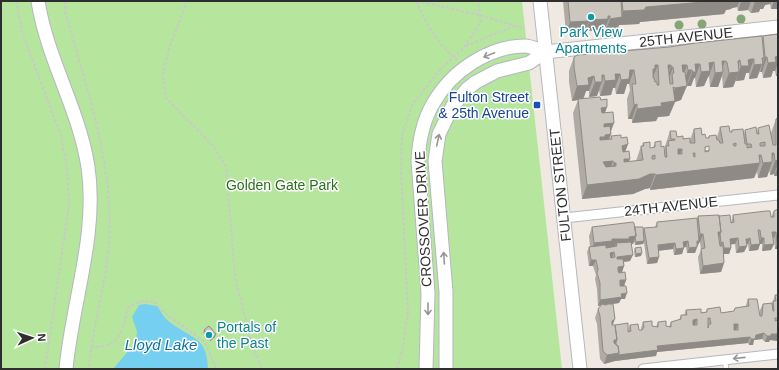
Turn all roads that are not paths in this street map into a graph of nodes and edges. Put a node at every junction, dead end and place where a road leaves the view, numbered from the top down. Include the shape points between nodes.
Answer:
1 (38, 1) edge
2 (540, 1) edge
3 (778, 27) edge
4 (546, 52) junction
5 (778, 195) edge
6 (564, 218) junction
7 (447, 339) junction
8 (778, 354) edge
9 (725, 364) edge
10 (66, 369) edge
11 (426, 369) edge
12 (442, 369) edge
13 (446, 369) edge
14 (580, 369) edge
15 (643, 369) edge

1 - 10 main road via 48,43 79,129 88,169 88,233
2 - 4 main road, FULTON STREET
3 - 4 main road, 25TH AVENUE
4 - 6 main road, FULTON STREET
7 -> 4 main road, CROSSOVER DRIVE via 444,263 435,161 439,134 452,107 476,82 497,71 529,63
4 -> 11 main road, CROSSOVER DRIVE via 527,46 504,50 478,60 443,88 427,115 420,137 418,161 428,285
5 - 6 street, 24TH AVENUE
6 - 14 main road, FULTON STREET
7 - 12 main road
7 - 13 main road, CROSSOVER DRIVE
8 -> 9 street
9 - 15 street

